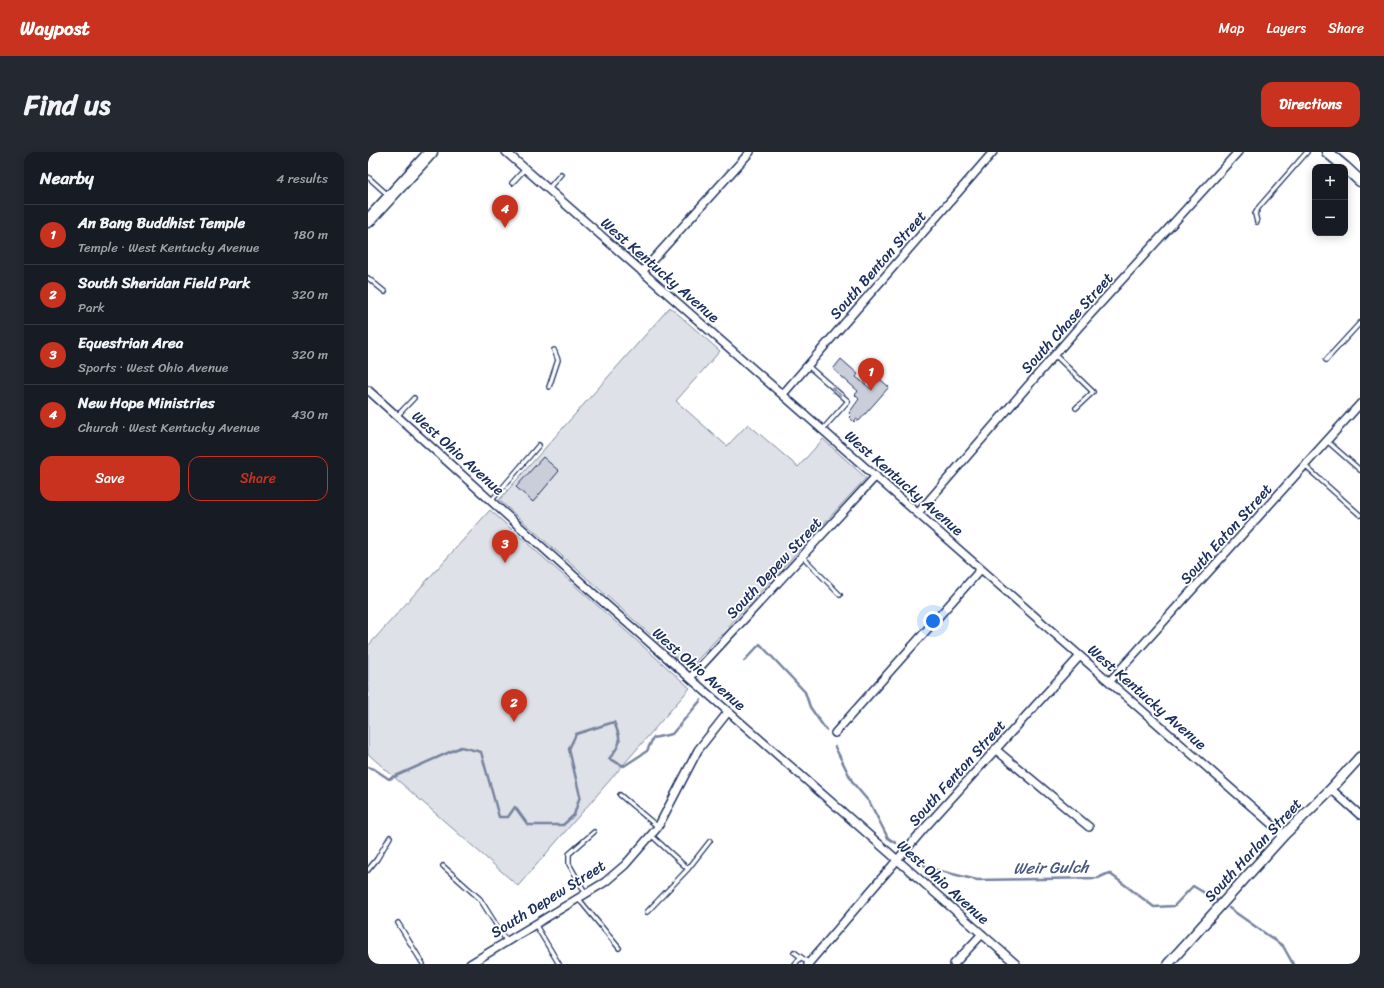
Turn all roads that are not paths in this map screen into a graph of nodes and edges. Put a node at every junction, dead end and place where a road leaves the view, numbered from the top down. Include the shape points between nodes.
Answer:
1 (431, 152) edge
2 (506, 152) edge
3 (750, 152) edge
4 (993, 152) edge
5 (1238, 152) edge
6 (1307, 152) edge
7 (1328, 152) edge
8 (1342, 164) edge
9 (525, 168) junction
10 (1348, 170) edge
11 (561, 174) dead end
12 (368, 177) edge
13 (1360, 181) edge
14 (512, 183) dead end
15 (548, 189) junction
16 (390, 197) junction
17 (368, 221) edge
18 (1257, 222) dead end
19 (642, 272) junction
20 (368, 278) edge
21 (385, 292) dead end
22 (1360, 323) edge
23 (554, 350) dead end
24 (1055, 355) junction
25 (1326, 360) dead end
26 (808, 366) junction
27 (549, 387) dead end
28 (368, 390) edge
29 (783, 394) junction
30 (414, 398) dead end
31 (1360, 404) edge
32 (1076, 408) dead end
33 (397, 416) junction
34 (823, 429) junction
35 (1327, 441) junction
36 (539, 445) dead end
37 (1304, 466) junction
38 (1360, 470) edge
39 (876, 476) junction
40 (491, 501) junction
41 (918, 513) junction
42 (1360, 515) edge
43 (802, 556) junction
44 (981, 568) junction
45 (840, 596) dead end
46 (1080, 656) junction
47 (690, 678) junction
48 (1110, 681) junction
49 (728, 712) junction
50 (835, 733) dead end
51 (995, 749) junction
52 (1360, 757) edge
53 (1331, 789) junction
54 (620, 795) dead end
55 (1360, 815) edge
56 (658, 827) junction
57 (1089, 827) dead end
58 (594, 832) dead end
59 (651, 835) junction
60 (1284, 835) junction
61 (390, 837) dead end
62 (710, 841) dead end
63 (898, 860) junction
64 (443, 866) dead end
65 (688, 869) junction
66 (368, 870) edge
67 (586, 894) junction
68 (578, 898) junction
69 (647, 912) dead end
70 (398, 922) dead end
71 (535, 924) junction
72 (982, 934) junction
73 (507, 942) junction
74 (619, 948) dead end
75 (794, 952) dead end
76 (801, 957) junction
77 (423, 964) edge
78 (470, 964) edge
79 (558, 964) edge
80 (795, 964) edge
81 (808, 964) edge
82 (954, 964) edge
83 (1016, 964) edge
84 (1168, 964) edge

1 - 16 main road
2 - 9 street, West Kentucky Avenue
3 - 19 street
4 - 26 street, South Benton Street
5 - 24 street, South Chase Street
6 - 18 lane via 1259,207 1256,214
7 - 8 main road
9 - 14 lane
9 - 15 street, West Kentucky Avenue
10 - 13 main road
11 - 15 lane
12 - 16 lane
15 - 19 street, West Kentucky Avenue
16 - 17 main road
19 - 29 street, West Kentucky Avenue
20 - 21 lane
22 - 25 lane
23 - 27 lane via 558,360
24 - 32 lane via 1093,392
24 - 41 street, South Chase Street
26 - 29 street, South Benton Street
34 -> 26 lane via 848,401
28 - 33 street, West Ohio Avenue
29 - 34 street, West Kentucky Avenue
30 - 33 lane
31 - 35 street, South Eaton Street
33 - 40 street, West Ohio Avenue
34 - 39 street, West Kentucky Avenue
35 - 37 street, South Eaton Street
35 - 38 lane
36 - 40 lane
37 - 42 lane
37 - 48 street, South Eaton Street
39 - 41 street, West Kentucky Avenue
39 - 43 street, South Depew Street
40 - 47 street, West Ohio Avenue
41 - 44 street, West Kentucky Avenue
43 - 45 lane
43 - 47 street, South Depew Street
44 - 46 street, West Kentucky Avenue
44 - 50 street
46 - 48 street, West Kentucky Avenue
46 - 51 street, South Fenton Street
47 - 49 street, West Ohio Avenue
48 - 60 street, West Kentucky Avenue
49 - 56 street, South Depew Street via 698,750
49 - 63 street, West Ohio Avenue
51 - 57 street
51 - 63 street, South Fenton Street
52 - 53 street, South Harlan Street
53 - 55 street
53 - 60 street, South Harlan Street
54 - 56 lane
56 - 59 street, South Depew Street
58 - 67 lane via 569,854 569,864
59 - 65 lane
59 - 67 street, South Depew Street via 625,864 605,882
60 - 84 street, South Harlan Street
61 - 66 lane
62 - 65 lane
63 - 72 street, West Ohio Avenue
63 - 81 street, South Fenton Street
64 - 73 lane via 480,899
65 - 69 lane
67 - 68 street, South Depew Street
68 - 71 street, South Depew Street
68 - 74 lane
70 - 77 lane
71 - 73 street, South Depew Street
71 - 79 lane
72 - 82 street
72 - 83 street, West Ohio Avenue
73 - 78 street, South Depew Street
75 - 76 lane
76 - 80 lane
76 - 81 lane

